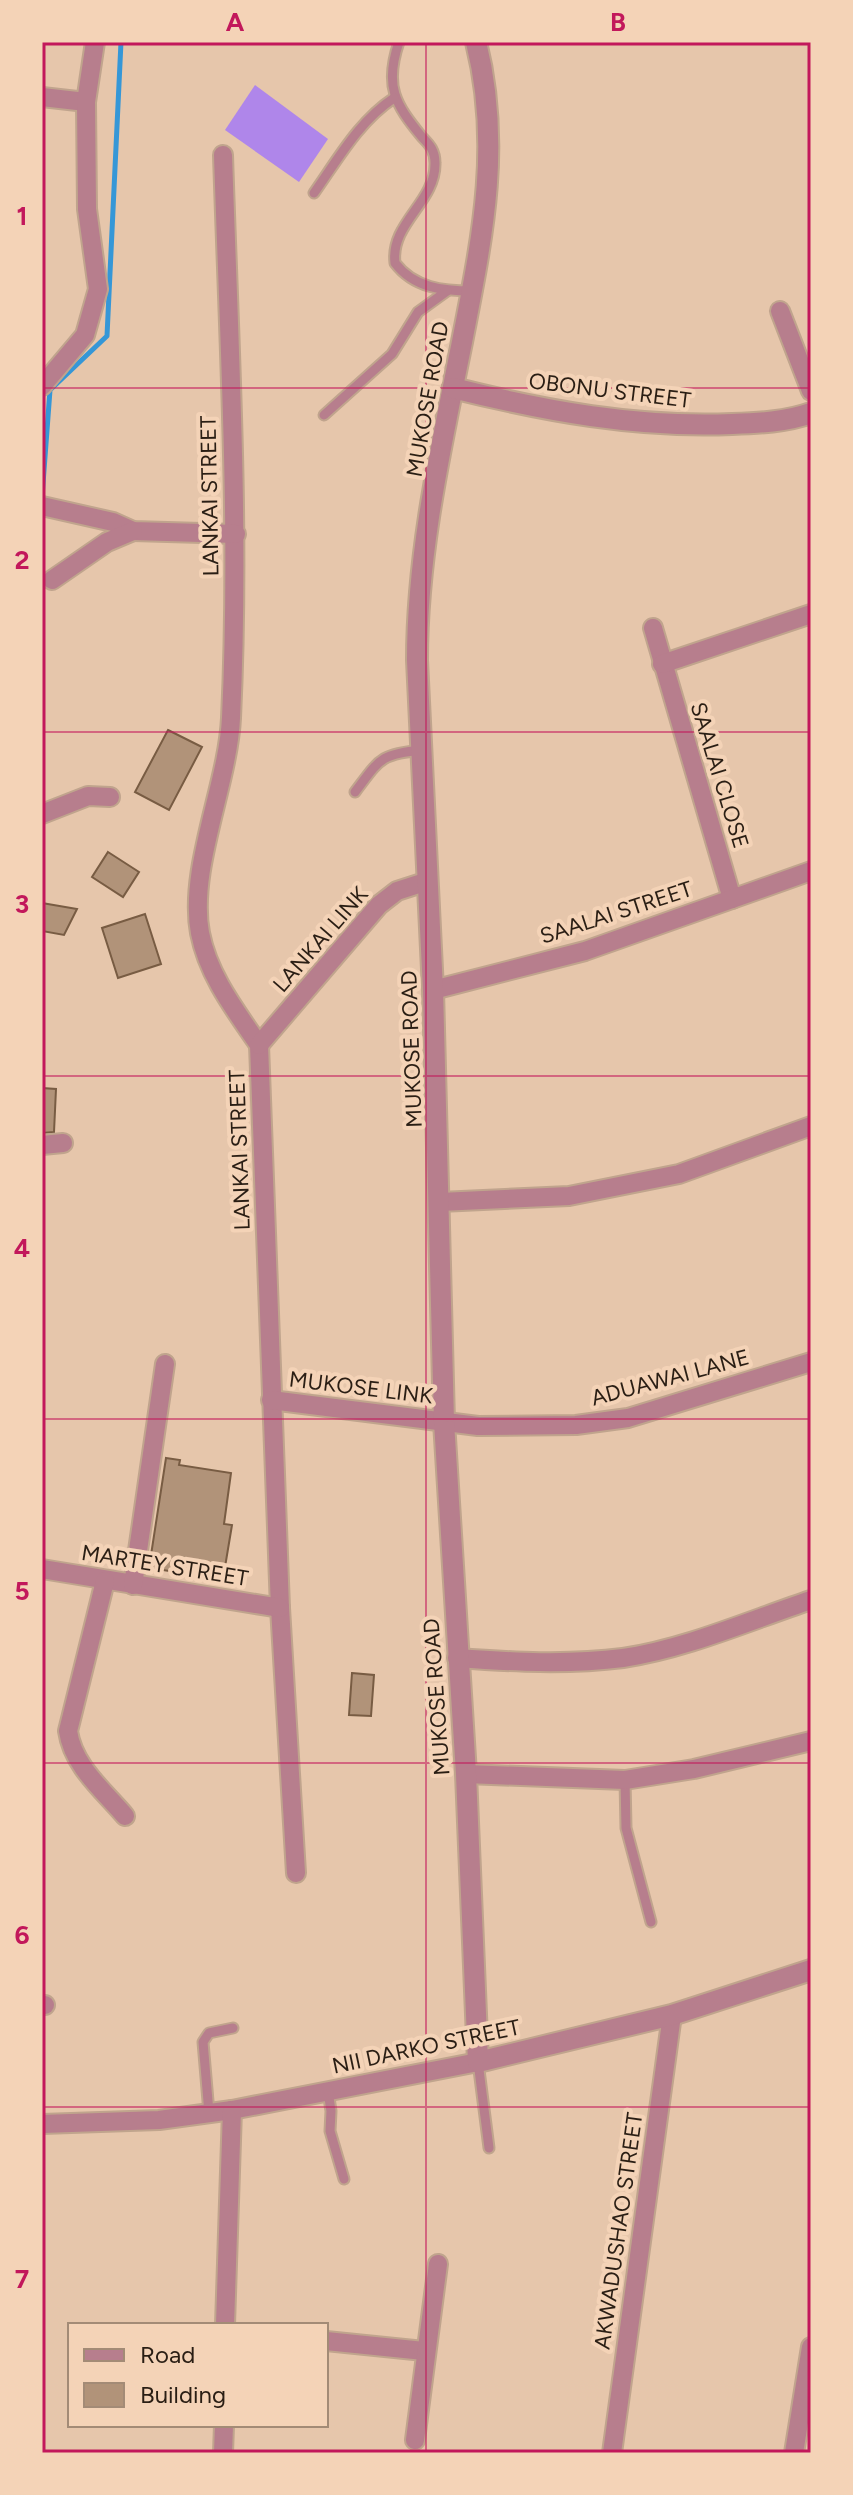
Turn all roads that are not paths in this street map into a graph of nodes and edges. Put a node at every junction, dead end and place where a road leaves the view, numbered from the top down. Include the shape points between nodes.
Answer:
1 (95, 42) edge
2 (399, 42) edge
3 (476, 42) edge
4 (42, 97) edge
5 (394, 98) junction
6 (86, 102) junction
7 (223, 155) dead end
8 (314, 193) dead end
9 (447, 291) junction
10 (472, 291) junction
11 (780, 311) dead end
12 (42, 386) edge
13 (453, 388) junction
14 (811, 391) edge
15 (811, 413) edge
16 (324, 415) dead end
17 (42, 506) edge
18 (133, 531) junction
19 (236, 534) junction
20 (52, 580) dead end
21 (811, 614) edge
22 (653, 628) dead end
23 (662, 664) junction
24 (422, 750) junction
25 (355, 792) dead end
26 (110, 797) dead end
27 (42, 814) edge
28 (811, 871) edge
29 (428, 881) junction
30 (732, 899) junction
31 (433, 990) junction
32 (259, 1045) junction
33 (811, 1126) edge
34 (63, 1143) dead end
35 (42, 1145) edge
36 (440, 1202) junction
37 (811, 1362) edge
38 (165, 1364) dead end
39 (271, 1400) junction
40 (444, 1422) junction
41 (42, 1569) edge
42 (105, 1581) junction
43 (133, 1585) junction
44 (811, 1600) edge
45 (280, 1608) junction
46 (457, 1658) junction
47 (811, 1741) edge
48 (466, 1774) junction
49 (625, 1780) junction
50 (125, 1816) dead end
51 (296, 1873) dead end
52 (651, 1922) dead end
53 (811, 1970) edge
54 (672, 2015) junction
55 (233, 2028) dead end
56 (478, 2062) junction
57 (328, 2091) junction
58 (232, 2110) junction
59 (209, 2113) junction
60 (42, 2124) edge
61 (489, 2148) dead end
62 (344, 2179) dead end
63 (438, 2264) dead end
64 (225, 2323) edge
65 (328, 2341) edge
66 (811, 2347) edge
67 (424, 2351) junction
68 (224, 2427) edge
69 (415, 2440) dead end
70 (223, 2453) edge
71 (612, 2453) edge
72 (794, 2453) edge

1 - 6 street
2 - 5 lane via 392,75
3 - 10 street, MUKOSE ROAD via 487,99 490,160
4 - 6 street
5 - 8 lane via 362,126
5 - 9 lane via 436,161 430,186 399,234 395,263 423,285
6 - 12 street via 87,209 98,289 85,335
7 - 19 street, LANKAI STREET
9 - 10 lane
9 - 16 lane via 418,312 392,354
10 - 13 street, MUKOSE ROAD
11 - 14 street
13 - 15 street, OBONU STREET via 533,408 672,425 782,420
13 - 24 street, MUKOSE ROAD via 419,600
17 - 18 street
18 - 19 street
18 - 20 street via 107,542
19 - 32 street, LANKAI STREET via 231,723 198,895 200,934 221,990
21 - 23 street
22 - 23 street, SAALAI CLOSE
23 - 30 street, SAALAI CLOSE
24 - 25 lane via 382,758
24 - 29 street, MUKOSE ROAD
26 - 27 street via 88,796
28 - 30 street, SAALAI STREET
29 - 31 street, MUKOSE ROAD
29 - 32 street, LANKAI LINK via 397,891 379,905
30 - 31 street, SAALAI STREET via 585,951
31 - 36 street, MUKOSE ROAD
32 - 39 street, LANKAI STREET
33 - 36 street via 679,1174 569,1196
34 - 35 street
36 - 40 street, MUKOSE ROAD
37 - 40 street, ADUAWAI LANE via 628,1418 507,1428
38 - 43 street
39 - 40 street, MUKOSE LINK
39 - 45 street, LANKAI STREET
40 - 46 street, MUKOSE ROAD
41 - 42 street, MARTEY STREET
42 - 43 street, MARTEY STREET
42 - 50 street via 68,1731 77,1761
43 - 45 street, MARTEY STREET
44 - 46 street via 622,1658 514,1663
45 - 51 street, LANKAI STREET
46 - 48 street, MUKOSE ROAD
47 - 49 street
48 - 49 street
48 - 56 street, MUKOSE ROAD
49 - 52 lane via 626,1828
53 - 54 street, NII DARKO STREET
54 - 56 street, NII DARKO STREET
54 - 71 street, AKWADUSHAO STREET
55 - 59 lane via 209,2033 203,2042
56 - 57 street, NII DARKO STREET
56 - 61 lane
57 - 58 street, NII DARKO STREET
57 - 62 lane via 330,2131
58 - 59 street, NII DARKO STREET
58 - 64 street
59 - 60 street, NII DARKO STREET
63 - 67 street
65 - 67 street
66 - 72 street
67 - 69 street
68 - 70 street

